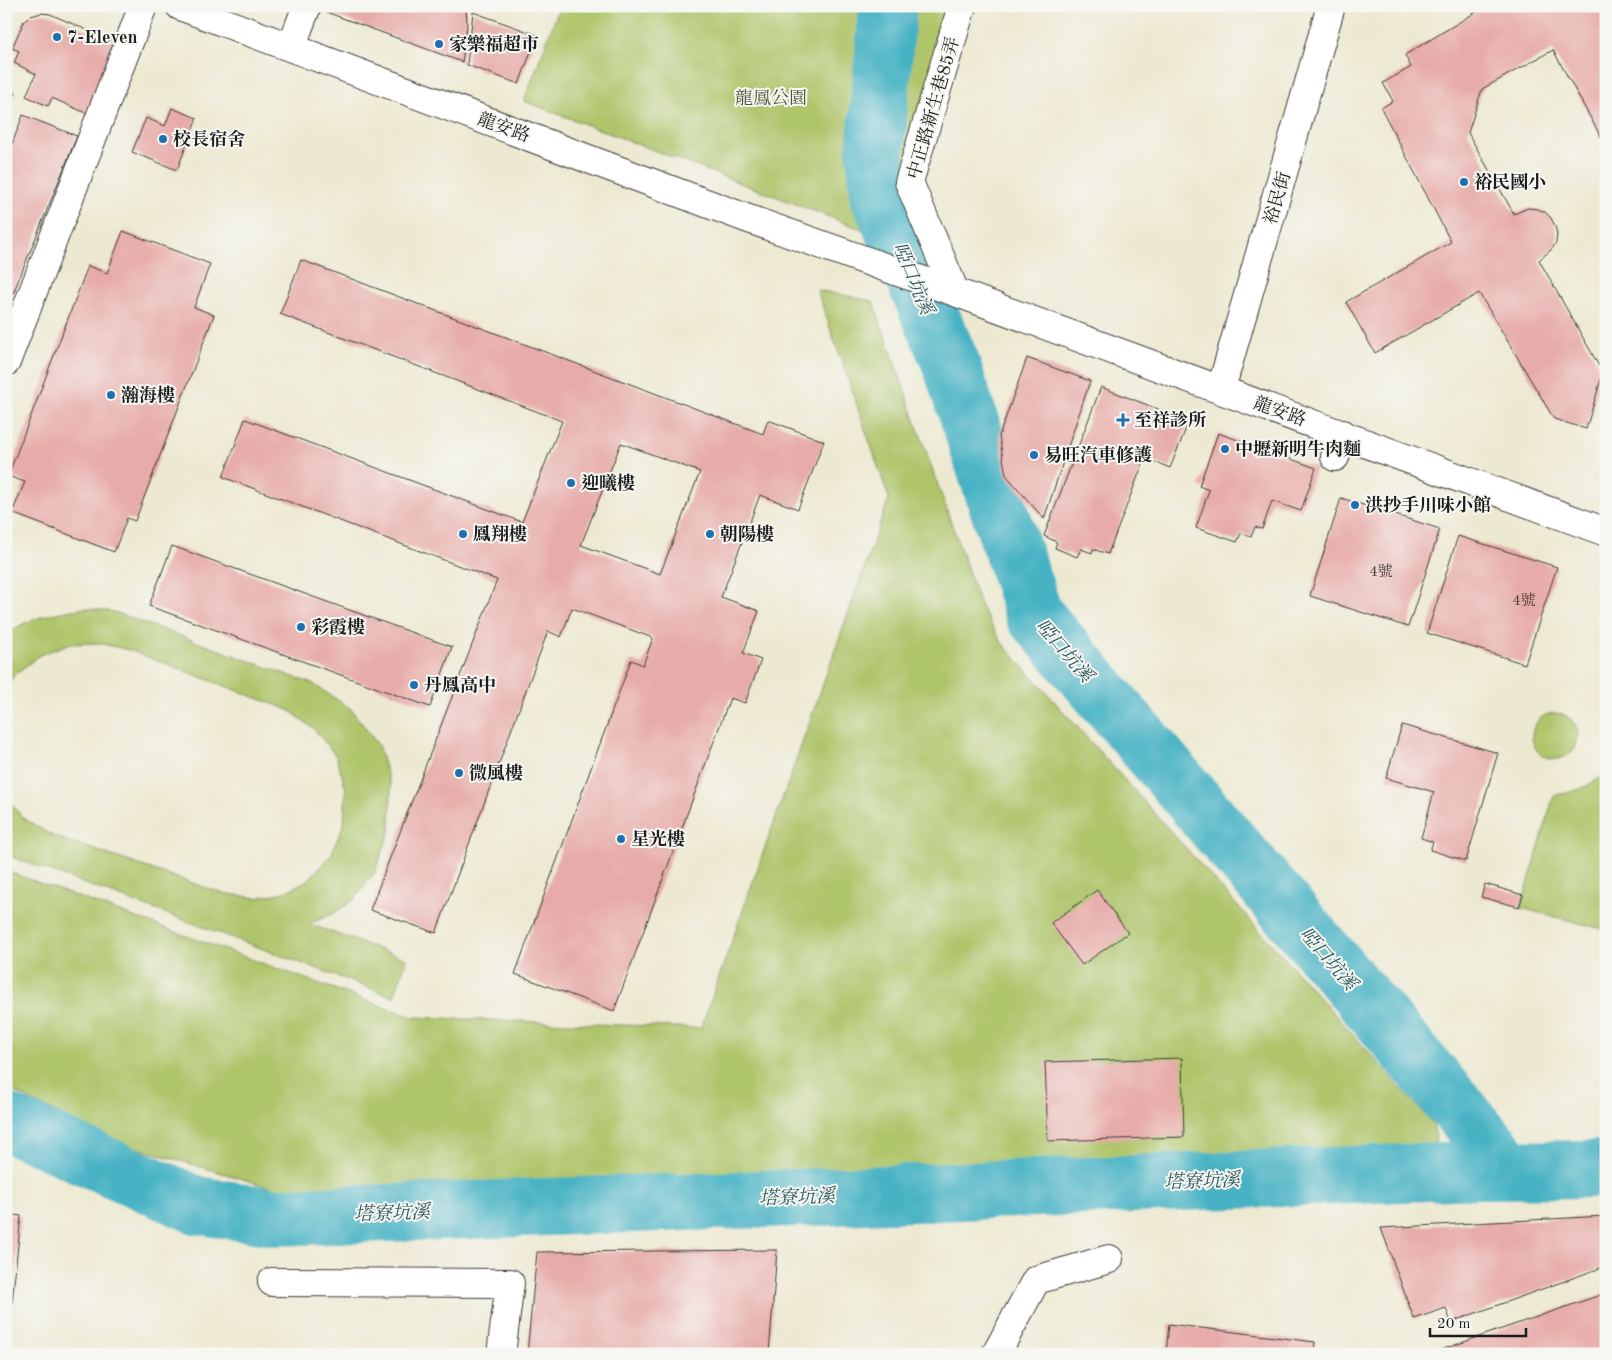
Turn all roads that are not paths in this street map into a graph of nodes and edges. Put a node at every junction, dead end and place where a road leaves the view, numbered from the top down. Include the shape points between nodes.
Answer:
1 (143, 6) edge
2 (180, 6) edge
3 (307, 6) edge
4 (962, 6) edge
5 (1331, 6) edge
6 (291, 47) junction
7 (955, 292) junction
8 (6, 362) edge
9 (1221, 389) junction
10 (1606, 532) edge
11 (1109, 1259) dead end
12 (272, 1282) dead end
13 (501, 1354) edge
14 (996, 1354) edge

1 - 8 street
2 - 6 street, 龍安路
3 - 6 street
4 - 7 street, 中正路新生巷85弄 via 909,182
5 - 9 street, 裕民街
6 - 7 street, 龍安路
7 - 9 street, 龍安路
9 - 10 street, 龍安路 via 1339,446
11 - 14 street via 1036,1280
12 - 13 street via 510,1283

